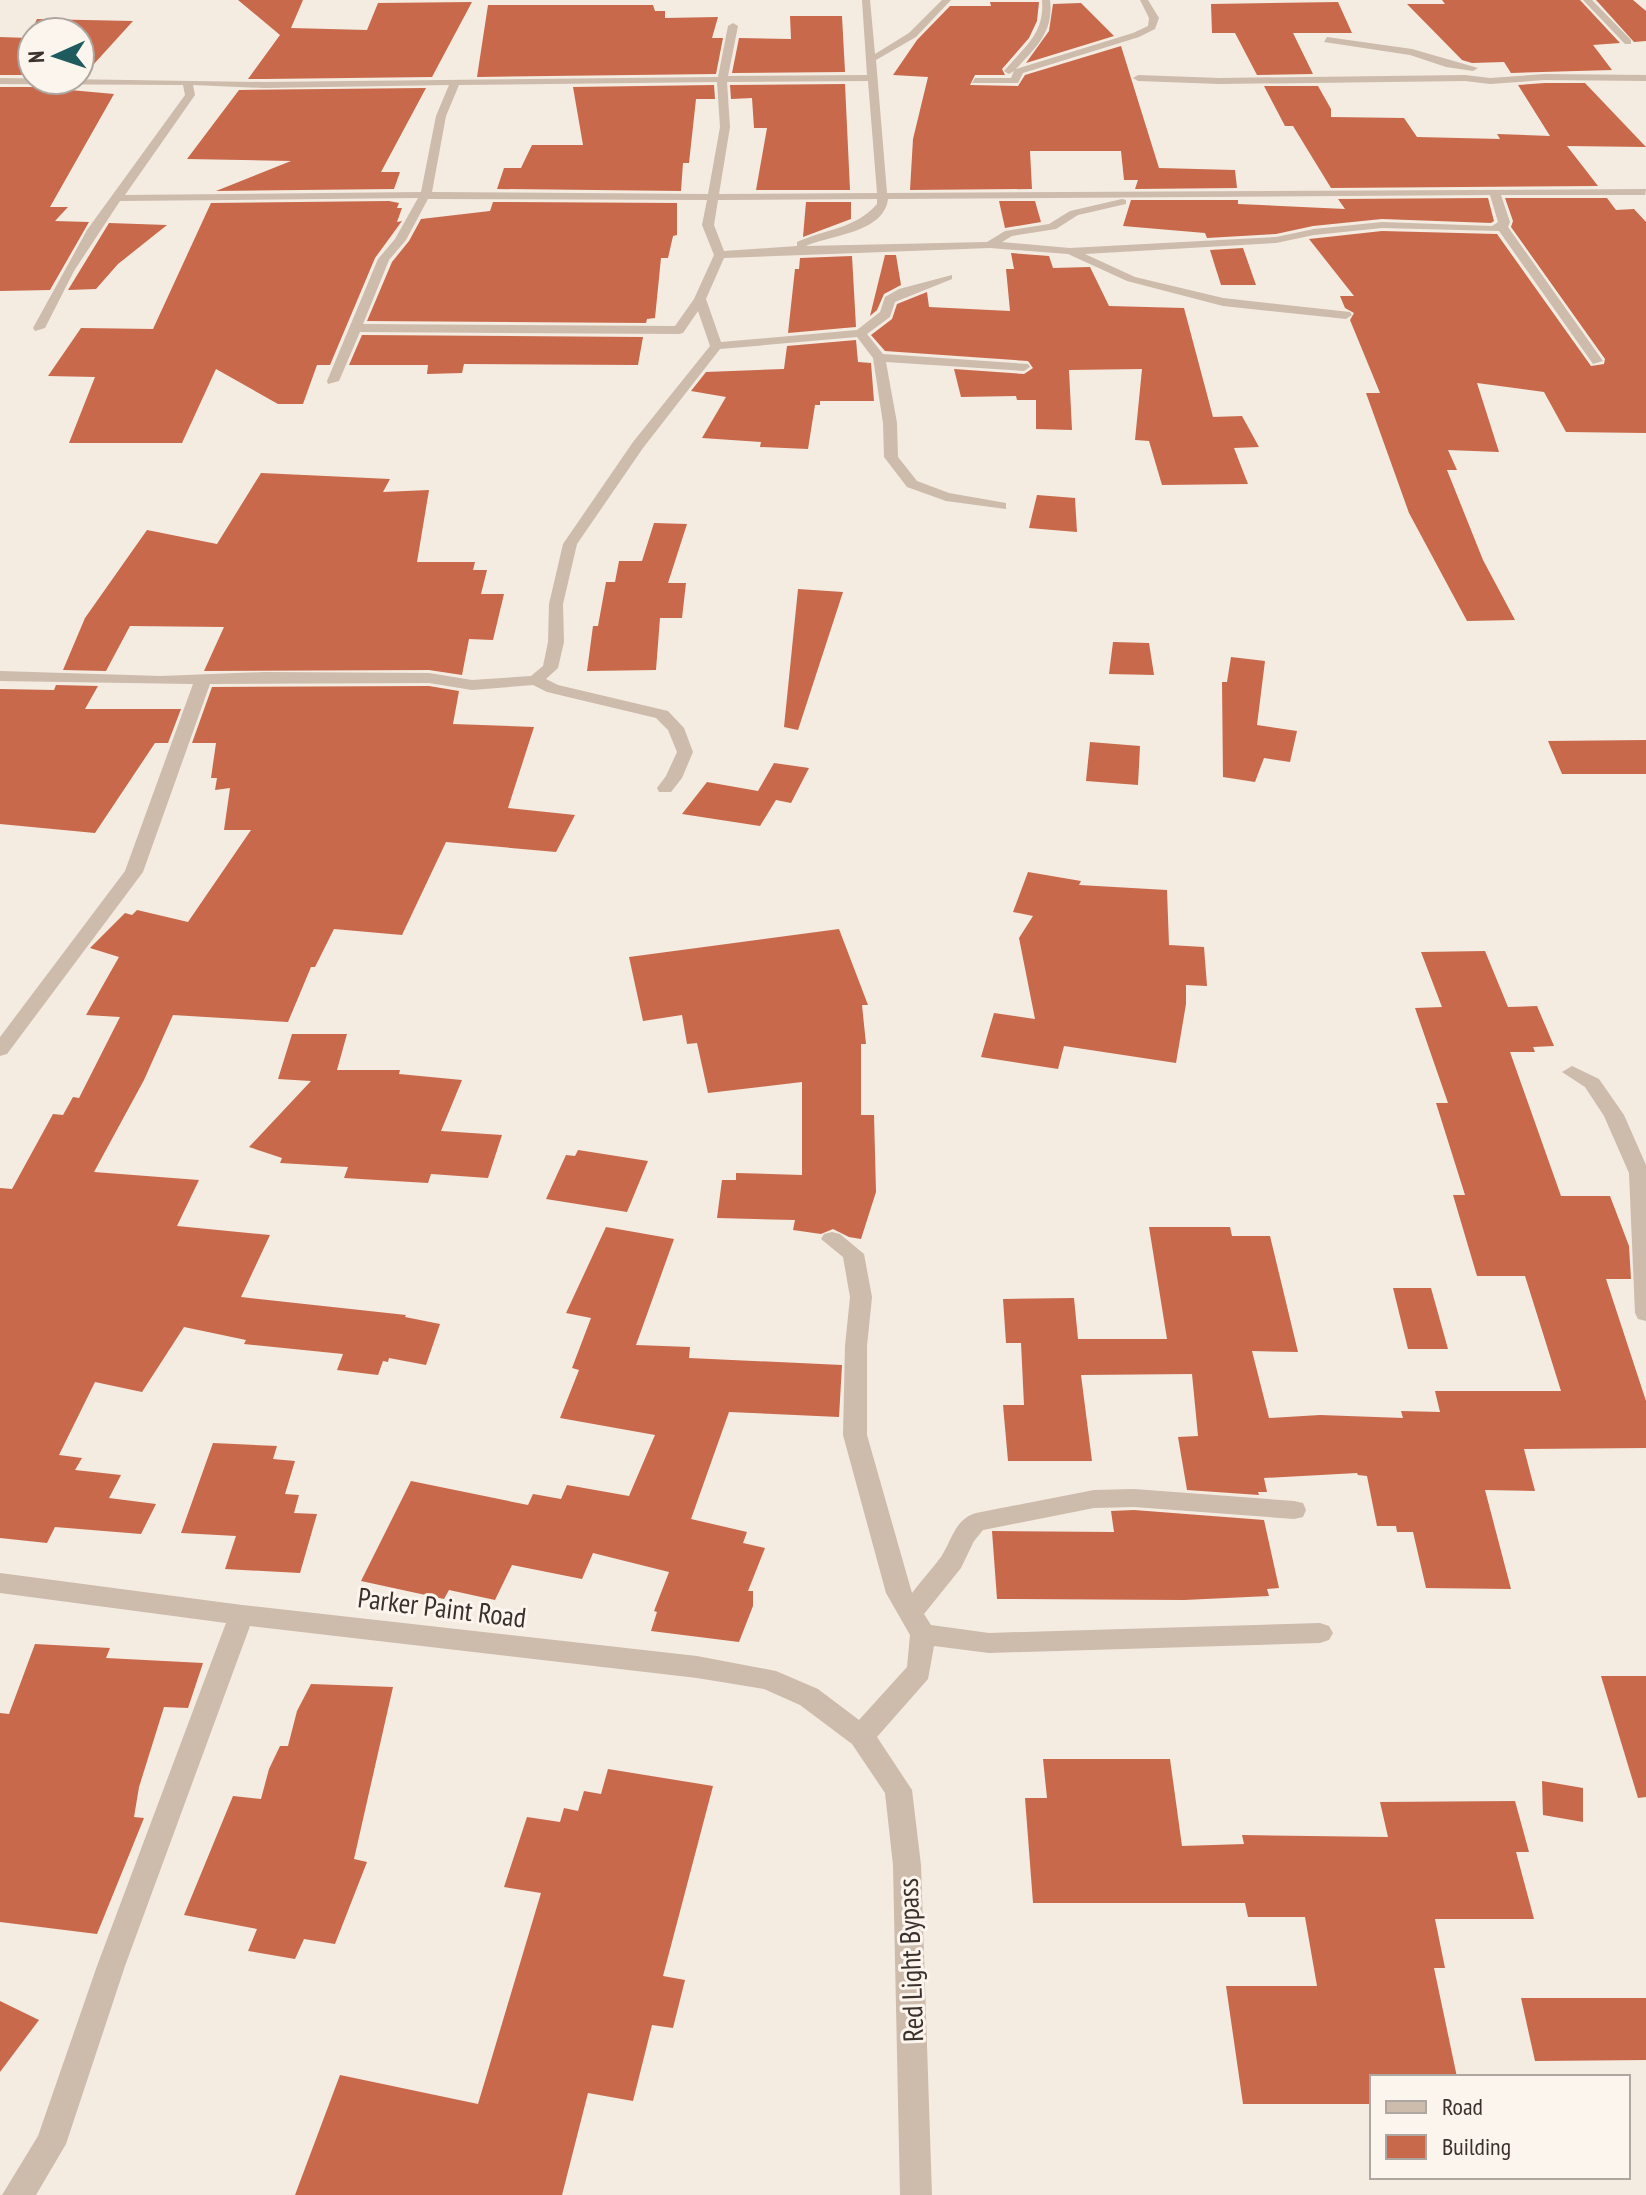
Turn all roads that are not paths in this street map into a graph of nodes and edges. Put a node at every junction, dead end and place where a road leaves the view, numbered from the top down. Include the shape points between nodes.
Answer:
1 (866, 0) edge
2 (947, 0) edge
3 (1046, 0) edge
4 (1144, 0) edge
5 (1587, 0) edge
6 (733, 26) dead end
7 (1327, 40) dead end
8 (1628, 42) dead end
9 (871, 59) junction
10 (871, 78) junction
11 (1138, 78) dead end
12 (1646, 78) edge
13 (1511, 80) junction
14 (0, 81) edge
15 (722, 81) junction
16 (975, 81) dead end
17 (1015, 81) junction
18 (187, 82) junction
19 (455, 82) junction
20 (1494, 191) junction
21 (1645, 192) edge
22 (426, 193) junction
23 (1157, 194) junction
24 (885, 195) junction
25 (712, 196) junction
26 (118, 198) junction
27 (1502, 227) junction
28 (990, 245) junction
29 (788, 250) junction
30 (1070, 251) junction
31 (720, 255) junction
32 (948, 277) dead end
33 (700, 299) junction
34 (1346, 315) dead end
35 (39, 328) dead end
36 (355, 328) junction
37 (860, 333) junction
38 (716, 346) junction
39 (879, 358) junction
40 (1597, 361) dead end
41 (1024, 367) dead end
42 (333, 381) dead end
43 (1001, 506) dead end
44 (0, 676) edge
45 (203, 680) junction
46 (535, 680) junction
47 (665, 788) dead end
48 (0, 1050) edge
49 (1572, 1072) dead end
50 (832, 1239) dead end
51 (1646, 1313) edge
52 (1294, 1510) dead end
53 (0, 1583) edge
54 (242, 1615) junction
55 (917, 1623) junction
56 (1320, 1633) dead end
57 (861, 1736) junction
58 (18, 2195) edge
59 (916, 2195) edge

1 - 9 street
2 - 9 street via 903,44
3 - 17 street via 1045,30 1009,70
4 - 17 street via 1154,18 1152,27 1019,71
5 - 8 street
6 - 15 street
7 - 13 street via 1412,52
9 - 10 street
10 - 15 street
10 - 24 street
11 - 13 street
12 - 13 street
14 - 18 street
15 - 19 street
15 - 25 street via 725,127
16 - 17 street
18 - 19 street
18 - 26 street via 190,95
19 - 22 street via 441,116
20 - 21 street
20 - 23 street
20 - 27 street
22 - 25 street
22 - 26 street
22 - 36 street via 384,259
23 - 24 street
23 - 28 street via 1074,213 1052,227 1009,233
24 - 25 street
24 - 29 street via 872,220
25 - 31 street via 708,225
26 - 35 street via 68,271
27 - 30 street via 1382,225 1276,240
27 - 40 street
28 - 29 street
28 - 30 street
29 - 31 street
30 - 34 street via 1131,279 1223,302
31 - 33 street
32 - 37 street via 889,300 886,314
33 - 36 street via 679,330
33 - 38 street
36 - 42 street
37 - 38 street
37 - 39 street
38 - 46 street via 638,445 570,544 556,604 550,668
39 - 41 street
39 - 43 street via 891,457 912,484 946,497
44 - 45 street
45 - 46 street via 429,678 472,685
45 - 48 street via 134,872
46 - 47 street via 553,689 662,714 676,728 685,752
49 - 51 street via 1592,1083 1614,1115 1639,1173
50 - 55 street via 853,1254 861,1297 855,1435 899,1593
52 - 55 street via 1094,1499 976,1522
53 - 54 street, Parker Paint Road
54 - 57 street, Parker Paint Road via 767,1679 809,1697
54 - 58 street via 111,1966 51,2144
55 - 56 street via 989,1643
55 - 57 street via 919,1671
57 - 59 street, Red Light Bypass via 898,1790 907,1865

